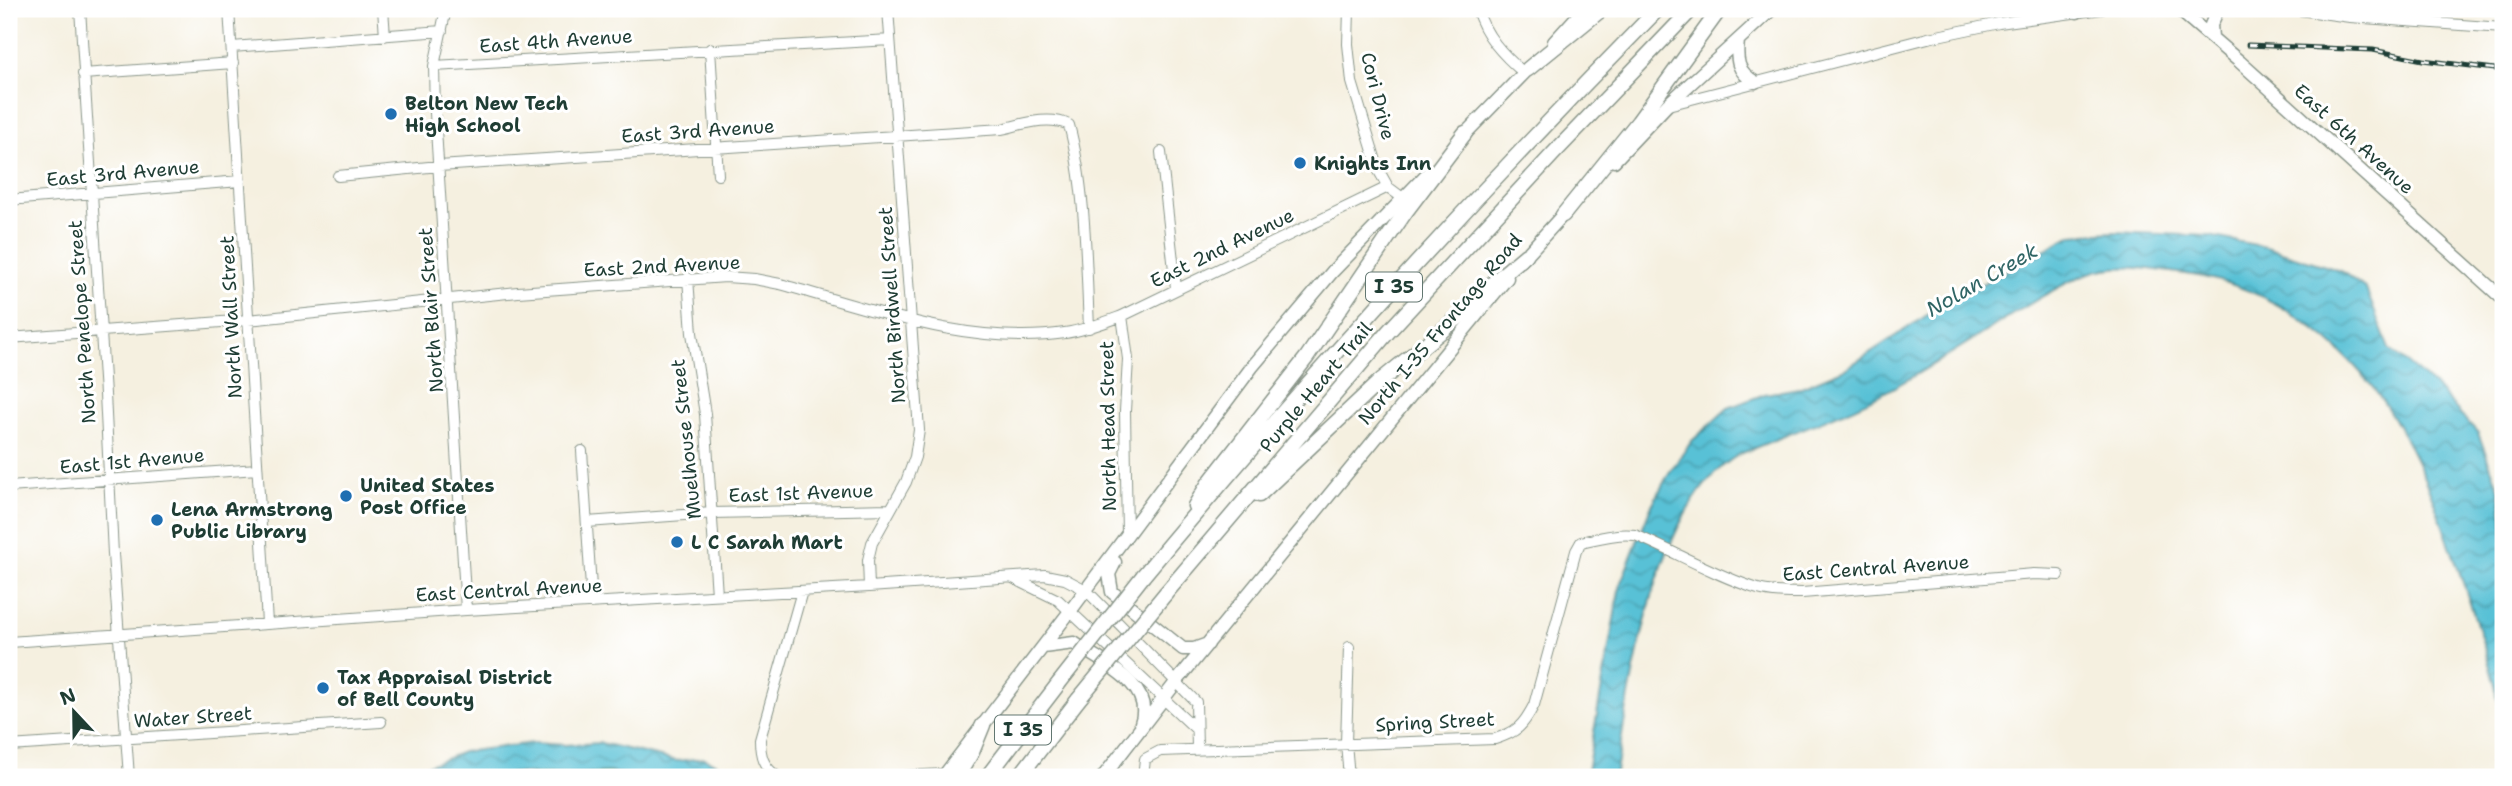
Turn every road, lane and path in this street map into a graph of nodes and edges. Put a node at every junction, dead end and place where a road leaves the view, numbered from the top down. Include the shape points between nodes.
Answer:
1 (80, 9) edge
2 (229, 9) edge
3 (383, 9) edge
4 (446, 9) edge
5 (888, 9) edge
6 (1349, 9) edge
7 (1477, 9) edge
8 (1584, 9) edge
9 (1602, 9) edge
10 (1658, 9) edge
11 (1692, 9) edge
12 (1720, 9) edge
13 (1772, 9) edge
14 (2102, 9) edge
15 (2178, 9) edge
16 (2218, 9) edge
17 (2292, 9) edge
18 (2080, 10) edge
19 (2503, 27) edge
20 (442, 32) junction
21 (385, 36) junction
22 (2212, 37) junction
23 (890, 40) junction
24 (1738, 40) junction
25 (232, 47) junction
26 (710, 49) junction
27 (233, 63) junction
28 (434, 66) junction
29 (1526, 71) junction
30 (83, 74) junction
31 (1755, 82) junction
32 (1668, 105) junction
33 (1059, 121) joint
34 (1465, 133) junction
35 (897, 136) junction
36 (715, 147) junction
37 (1161, 152) dead end
38 (439, 166) junction
39 (718, 175) dead end
40 (338, 176) dead end
41 (240, 181) junction
42 (1388, 187) junction
43 (91, 194) junction
44 (1404, 199) junction
45 (9, 200) edge
46 (1563, 215) junction
47 (1526, 255) junction
48 (688, 278) junction
49 (1176, 288) junction
50 (2503, 299) edge
51 (448, 300) junction
52 (1122, 316) junction
53 (248, 320) junction
54 (911, 320) junction
55 (1089, 328) junction
56 (100, 330) junction
57 (9, 338) edge
58 (582, 451) dead end
59 (257, 469) junction
60 (110, 481) junction
61 (9, 487) edge
62 (890, 509) junction
63 (712, 513) junction
64 (587, 522) junction
65 (1127, 536) junction
66 (1581, 542) joint
67 (1171, 543) junction
68 (1203, 550) junction
69 (2059, 575) dead end
70 (1013, 578) junction
71 (869, 587) junction
72 (1086, 590) junction
73 (803, 592) junction
74 (717, 595) junction
75 (592, 603) junction
76 (466, 610) junction
77 (1071, 610) junction
78 (267, 623) junction
79 (119, 634) junction
80 (9, 642) edge
81 (1209, 644) junction
82 (1043, 647) junction
83 (1349, 647) dead end
84 (1177, 681) junction
85 (1164, 698) junction
86 (381, 722) dead end
87 (983, 725) joint
88 (1196, 729) junction
89 (126, 739) junction
90 (1346, 743) junction
91 (9, 746) edge
92 (1197, 749) junction
93 (1125, 750) junction
94 (948, 776) edge
95 (129, 777) edge
96 (778, 777) edge
97 (882, 777) edge
98 (987, 777) edge
99 (1019, 777) edge
100 (1103, 777) edge
101 (1143, 777) edge
102 (1349, 777) edge

1 - 30 street, North Penelope Street
2 - 25 street, North Wall Street
3 - 21 street
4 - 20 street, North Blair Street
5 - 23 street, North Birdwell Street
6 - 42 street, Cori Drive via 1352,82
7 - 29 street via 1500,51
8 - 29 main road
9 - 29 highway
10 - 67 highway, Purple Heart Trail / I 35 via 1525,144
11 - 68 highway, Purple Heart Trail / I 35 via 1388,332
12 - 46 highway
13 - 24 main road, North I-35 Frontage Road
14 - 18 street
15 - 22 main road, East 6th Avenue
16 - 22 main road via 2211,24
17 - 19 street
18 - 31 street via 1928,38
20 - 21 street
20 - 28 street, North Blair Street
21 - 25 street
22 - 50 main road, East 6th Avenue
23 - 26 street, East 4th Avenue
23 - 35 street, North Birdwell Street
24 - 31 main road via 1738,68
24 - 32 main road, North I-35 Frontage Road
25 - 27 street, North Wall Street
26 - 28 street, East 4th Avenue
26 - 36 street
27 - 30 street
27 - 41 street, North Wall Street
28 - 38 street, North Blair Street
29 - 34 main road
30 - 43 street, North Penelope Street
31 - 32 street
32 - 46 main road, North I-35 Frontage Road
33 - 35 street, East 3rd Avenue
33 - 55 street, North Head Street via 1069,125 1074,144
34 - 44 main road
34 - 67 highway via 1307,357 1209,483
35 - 36 street, East 3rd Avenue
35 - 54 street, North Birdwell Street
36 - 38 street, East 3rd Avenue
36 - 39 street
37 - 49 street
38 - 40 street, East 3rd Avenue
38 - 51 street, North Blair Street
41 - 43 street, East 3rd Avenue
41 - 53 street, North Wall Street
42 - 44 street
42 - 49 street, East 2nd Avenue
43 - 45 street, East 3rd Avenue
43 - 56 street, North Penelope Street
44 - 65 main road via 1300,309
46 - 47 main road, North I-35 Frontage Road
47 - 68 highway via 1362,398
47 - 81 main road, North I-35 Frontage Road
48 - 51 street, East 2nd Avenue
48 - 54 street, East 2nd Avenue via 754,279
48 - 63 street, Muelhouse Street
49 - 52 street, East 2nd Avenue
51 - 53 street, East 2nd Avenue
51 - 76 street, North Blair Street
52 - 55 street, East 2nd Avenue
52 - 65 street, North Head Street via 1128,359
53 - 56 street, East 2nd Avenue
53 - 59 street, North Wall Street
54 - 55 street, East 2nd Avenue via 1006,336
54 - 62 street, North Birdwell Street via 919,430 906,482
56 - 57 street, East 2nd Avenue
56 - 60 street, North Penelope Street
58 - 64 street
59 - 60 street, East 1st Avenue
59 - 78 street, North Wall Street
60 - 61 street, East 1st Avenue
60 - 79 street, North Penelope Street
62 - 63 street, East 1st Avenue
62 - 71 street, North Birdwell Street via 872,543
63 - 64 street, East 1st Avenue
63 - 74 street, Muelhouse Street
64 - 75 street
65 - 72 main road
65 - 81 main road via 1109,574 1112,593 1183,649
66 - 69 street, East Central Avenue via 1635,535 1733,579 1777,593
66 - 90 street, Spring Street via 1534,705 1512,734 1495,739
67 - 98 highway, Purple Heart Trail / I 35, bridge
68 - 99 highway, Purple Heart Trail / I 35, bridge
70 - 71 street, East Central Avenue
70 - 72 street, East Central Avenue via 1045,575
70 - 77 street, East Central Avenue
71 - 73 street, East Central Avenue
72 - 77 main road
72 - 84 street, East Central Avenue
73 - 74 street, East Central Avenue
73 - 96 street via 760,738 765,766
74 - 75 street, East Central Avenue
75 - 76 street, East Central Avenue
76 - 78 street, East Central Avenue
77 - 82 main road
77 - 85 street, East Central Avenue
78 - 79 street, East Central Avenue
79 - 80 street, East Central Avenue
79 - 89 street, North Penelope Street
81 - 84 main road, North I-35 Frontage Road
82 - 87 main road
82 - 93 main road via 1074,643 1134,684 1145,708
83 - 90 street
84 - 85 main road, North I-35 Frontage Road
84 - 88 street, East Central Avenue via 1196,702
85 - 88 street, East Central Avenue
85 - 93 main road, North I-35 Frontage Road
86 - 89 street, Water Street
87 - 94 highway via 972,752
88 - 92 street, East Central Avenue
89 - 91 street, Water Street
89 - 95 street, North Penelope Street
90 - 92 street, Spring Street
90 - 102 street
92 - 101 street, Spring Street via 1153,753 1145,759
93 - 100 main road
94 - 97 street

